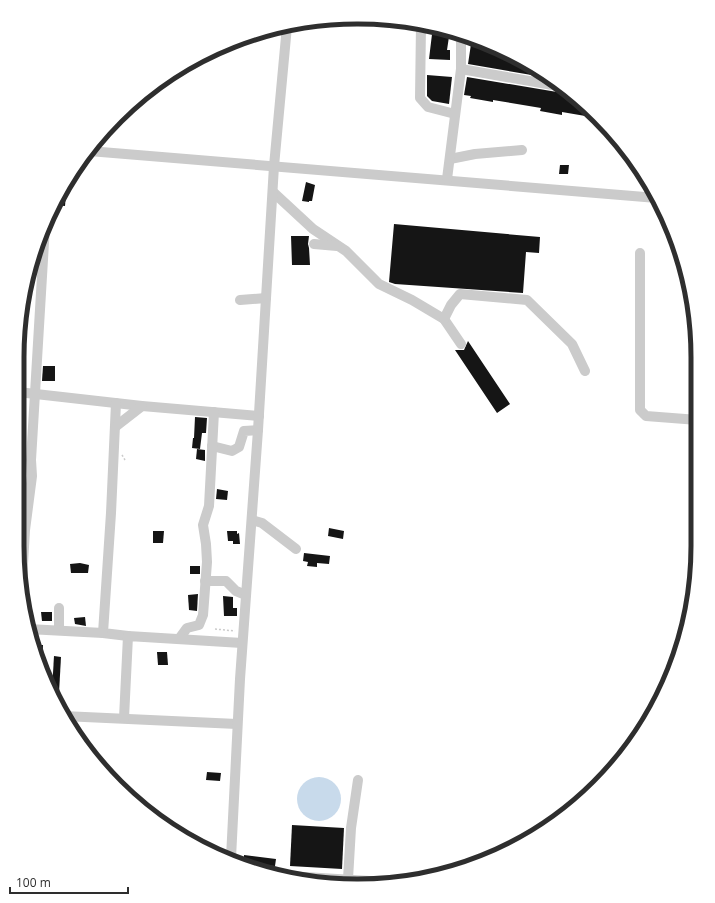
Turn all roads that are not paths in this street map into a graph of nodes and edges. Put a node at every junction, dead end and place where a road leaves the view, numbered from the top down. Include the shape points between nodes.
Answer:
1 (421, 30) edge
2 (287, 31) edge
3 (464, 42) edge
4 (461, 70) junction
5 (549, 85) edge
6 (455, 114) junction
7 (522, 150) dead end
8 (95, 152) edge
9 (450, 159) junction
10 (274, 166) junction
11 (447, 179) junction
12 (273, 192) junction
13 (650, 197) edge
14 (314, 244) dead end
15 (44, 245) edge
16 (339, 246) junction
17 (640, 253) dead end
18 (266, 298) junction
19 (240, 300) dead end
20 (444, 319) junction
21 (460, 344) dead end
22 (586, 371) dead end
23 (24, 392) edge
24 (34, 393) junction
25 (116, 403) junction
26 (142, 406) junction
27 (214, 412) junction
28 (259, 416) junction
29 (691, 419) edge
30 (115, 427) junction
31 (258, 430) junction
32 (212, 446) junction
33 (252, 520) junction
34 (24, 546) edge
35 (296, 549) dead end
36 (205, 581) junction
37 (246, 595) junction
38 (59, 608) dead end
39 (34, 629) edge
40 (59, 630) junction
41 (103, 633) junction
42 (128, 636) junction
43 (178, 639) junction
44 (242, 643) junction
45 (71, 716) edge
46 (124, 718) junction
47 (237, 724) junction
48 (358, 780) dead end
49 (231, 854) edge
50 (348, 879) edge

1 - 6 street via 420,98 428,107
2 - 10 street
3 - 4 street
4 - 5 street
4 - 6 street
6 - 9 street
7 - 9 street
8 - 10 street
9 - 11 street
10 - 11 street
10 - 12 street
11 - 13 street
12 - 16 street via 314,229
12 - 18 street
14 - 16 street
15 - 24 street
16 - 20 street via 351,255 370,278
17 - 29 street via 640,410 646,416
18 - 19 street
18 - 28 street
20 - 21 street
20 - 22 street via 460,294 525,299 572,344
23 - 24 street
24 - 25 street
24 - 34 street via 32,476
25 - 26 street
25 - 30 street
26 - 27 street
26 - 30 street
27 - 28 street
27 - 32 street
28 - 31 street
30 - 41 street
31 - 32 street via 244,431 239,447 232,451
31 - 33 street
32 - 36 street via 209,506 203,525 206,544
33 - 35 street via 262,524
33 - 37 street
36 - 37 street via 226,581 236,591
36 - 43 street via 201,624 187,628
37 - 44 street
38 - 40 street
39 - 40 street
40 - 41 street
41 - 42 street
42 - 43 street
42 - 46 street
43 - 44 street
44 - 47 street
45 - 46 street
46 - 47 street
47 - 49 street
48 - 50 street via 351,828

